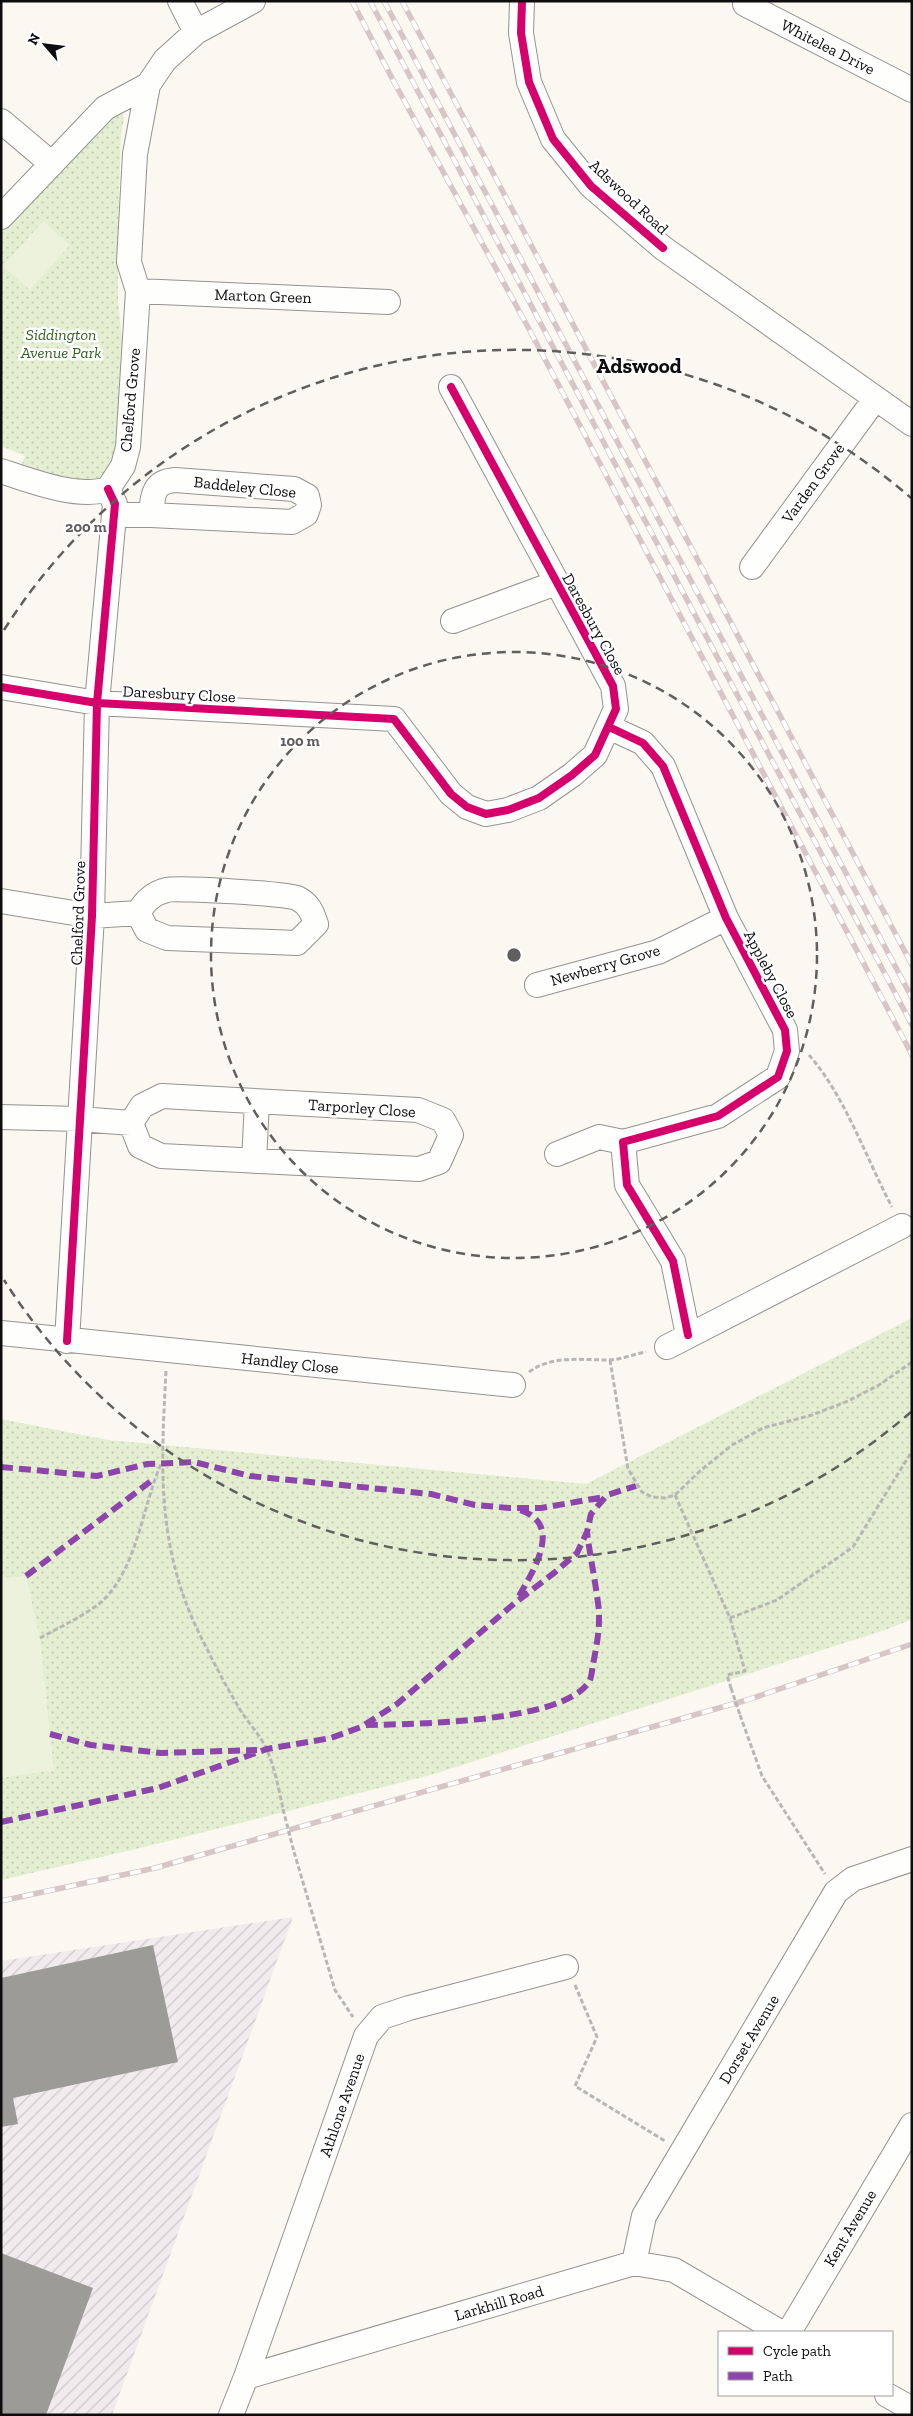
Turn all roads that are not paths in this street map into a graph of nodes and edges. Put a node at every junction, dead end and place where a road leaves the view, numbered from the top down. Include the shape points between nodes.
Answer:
1 (180, 1) edge
2 (253, 1) edge
3 (522, 1) edge
4 (745, 4) dead end
5 (196, 32) junction
6 (148, 85) junction
7 (911, 88) edge
8 (1, 121) edge
9 (52, 164) junction
10 (1, 217) edge
11 (138, 291) junction
12 (388, 302) dead end
13 (451, 387) dead end
14 (875, 399) junction
15 (912, 424) edge
16 (1, 471) edge
17 (108, 489) junction
18 (114, 515) junction
19 (151, 515) junction
20 (752, 568) dead end
21 (556, 583) junction
22 (453, 621) dead end
23 (1, 687) edge
24 (97, 703) junction
25 (609, 727) junction
26 (1, 901) edge
27 (138, 913) junction
28 (92, 916) junction
29 (726, 918) junction
30 (537, 985) dead end
31 (257, 1102) junction
32 (1, 1118) edge
33 (80, 1119) junction
34 (131, 1124) junction
35 (623, 1142) junction
36 (557, 1154) dead end
37 (254, 1161) junction
38 (902, 1226) road end
39 (1, 1333) edge
40 (688, 1335) junction
41 (67, 1341) junction
42 (667, 1347) road end
43 (513, 1385) road end
44 (912, 1859) edge
45 (566, 1967) road end
46 (912, 2125) edge
47 (634, 2263) junction
48 (778, 2331) edge
49 (790, 2331) edge
50 (246, 2378) junction
51 (890, 2396) edge
52 (912, 2409) edge
53 (231, 2415) edge

1 - 5 street
2 - 5 street
3 - 14 street, Adswood Road via 521,34 529,82 553,139 592,186 663,248
4 - 7 street, Whitelea Drive
5 - 6 street via 165,60
6 - 9 street via 105,108
6 - 11 street, Chelford Grove via 135,154 129,262
8 - 9 street
9 - 10 street
11 - 12 street, Marton Green
11 - 17 street, Chelford Grove via 128,447 124,466
13 - 21 street, Daresbury Close
14 - 15 street, Adswood Road
14 - 20 street, Varden Grove
16 - 17 street via 77,492
17 - 18 street, Chelford Grove via 115,504
18 - 19 street, Baddeley Close
18 - 24 street, Chelford Grove
19 - 19 street, Baddeley Close via 292,522 300,520 309,505 307,496 294,489 175,480 160,483 155,488
21 - 22 street
21 - 25 street, Daresbury Close via 613,686 616,709
23 - 24 street, Daresbury Close
24 - 25 street, Daresbury Close via 394,720 451,794 467,808 486,814 508,810 538,798 572,775 595,755
24 - 28 street, Chelford Grove
25 - 29 street, Appleby Close via 642,743 663,766
26 - 28 street
27 - 27 street via 147,930 167,938 297,943 316,924 310,906 295,896 262,893 167,890 146,899
27 - 28 street
28 - 33 street, Chelford Grove
29 - 30 street, Newberry Grove via 658,952
29 - 35 street, Appleby Close via 785,1030 787,1051 778,1078 718,1116
31 - 34 street, Tarporley Close via 162,1096 142,1106
31 - 37 street
31 - 37 street, Tarporley Close via 418,1110 443,1120 452,1135 439,1162 419,1169
32 - 33 street
33 - 34 street
33 - 41 street, Chelford Grove
34 - 37 street, Tarporley Close via 140,1146 160,1156
35 - 36 street, Appleby Close via 598,1137
35 - 40 street via 627,1185 673,1261
38 - 40 street
39 - 41 street, Handley Close
40 - 42 street
41 - 43 street, Handley Close
44 - 47 street, Dorset Avenue via 854,1879 836,1892 644,2216
45 - 50 street, Athlone Avenue via 409,2008 382,2018 366,2036
46 - 49 street, Kent Avenue
47 - 48 street, Larkhill Road via 674,2270
47 - 50 street, Larkhill Road
50 - 53 street
51 - 52 street

